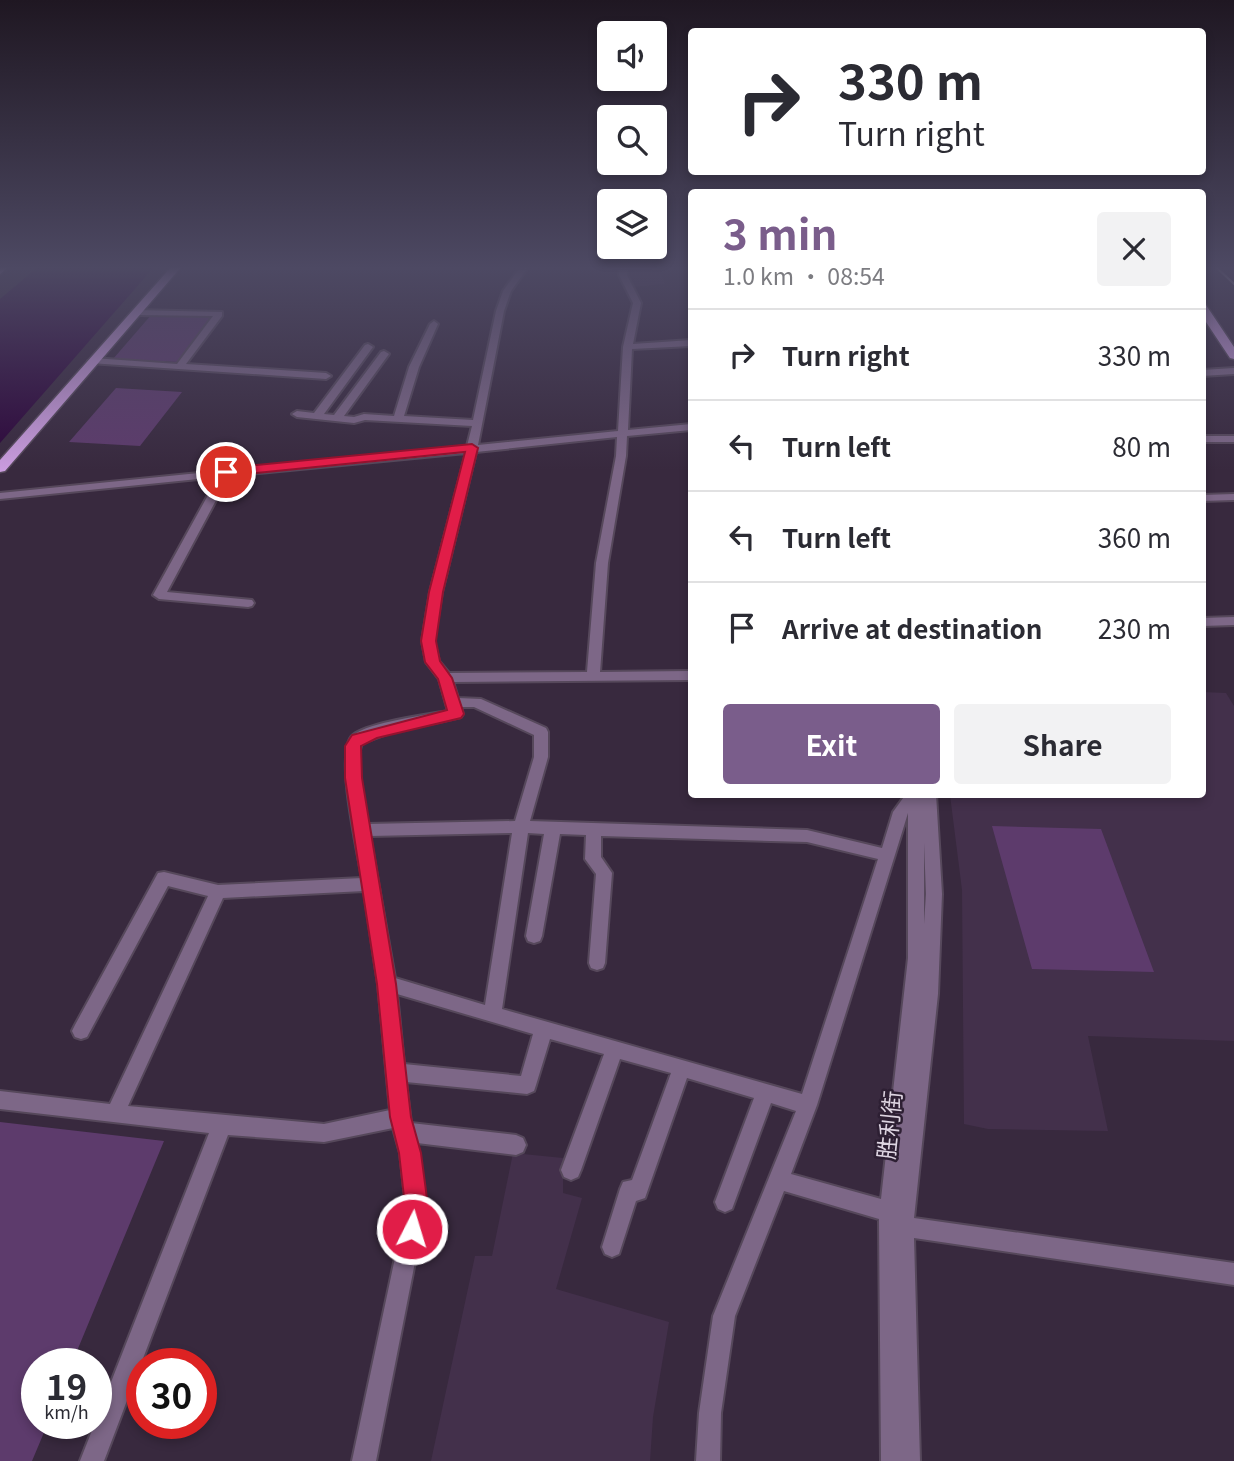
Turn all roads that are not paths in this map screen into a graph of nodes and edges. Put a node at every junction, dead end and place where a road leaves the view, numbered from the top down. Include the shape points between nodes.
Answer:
1 (117, 334) edge
2 (204, 334) edge
3 (429, 334) edge
4 (495, 334) edge
5 (630, 334) edge
6 (1220, 334) edge
7 (688, 342) edge
8 (368, 347) dead end
9 (628, 347) junction
10 (384, 354) dead end
11 (1234, 356) edge
12 (93, 361) junction
13 (180, 366) junction
14 (1234, 371) edge
15 (1206, 373) edge
16 (326, 376) dead end
17 (297, 414) dead end
18 (317, 416) junction
19 (337, 418) junction
20 (398, 420) junction
21 (477, 423) junction
22 (688, 427) edge
23 (624, 433) junction
24 (1206, 439) edge
25 (1234, 439) edge
26 (472, 448) junction
27 (0, 468) edge
28 (226, 472) junction
29 (0, 496) edge
30 (1234, 497) edge
31 (1206, 498) edge
32 (248, 603) dead end
33 (1234, 621) edge
34 (1206, 622) edge
35 (593, 675) junction
36 (688, 676) edge
37 (445, 678) junction
38 (453, 703) junction
39 (913, 798) edge
40 (916, 798) edge
41 (929, 798) edge
42 (522, 827) junction
43 (553, 828) junction
44 (594, 829) junction
45 (360, 830) junction
46 (887, 855) junction
47 (369, 884) junction
48 (218, 892) junction
49 (534, 936) dead end
50 (597, 963) dead end
51 (387, 984) junction
52 (492, 1015) junction
53 (544, 1029) junction
54 (80, 1031) dead end
55 (615, 1048) junction
56 (682, 1067) junction
57 (396, 1072) junction
58 (766, 1092) junction
59 (0, 1100) edge
60 (808, 1105) junction
61 (116, 1114) junction
62 (222, 1124) junction
63 (402, 1125) junction
64 (516, 1145) dead end
65 (570, 1170) dead end
66 (778, 1180) junction
67 (725, 1202) dead end
68 (894, 1221) junction
69 (612, 1247) dead end
70 (1234, 1274) edge
71 (92, 1461) edge
72 (364, 1461) edge
73 (708, 1461) edge
74 (893, 1461) edge
75 (908, 1461) edge

1 - 12 main road
2 - 13 street
3 - 20 street
4 - 21 street
5 - 9 street
6 - 11 main road
7 - 9 street
8 - 18 street
9 - 23 street
10 - 19 street
12 - 13 street
12 - 27 main road
13 - 16 street
14 - 15 street
17 - 18 street
18 - 19 street
19 - 20 street
20 - 21 street
21 - 26 street
22 - 23 street
23 - 26 street
23 - 35 street via 602,563
24 - 25 street
26 - 28 street
26 - 37 street via 428,641 433,662
28 - 29 street
28 - 32 street via 159,595
30 - 31 street
33 - 34 street
35 - 36 street
35 - 37 street
37 - 38 street
38 - 42 street via 476,702 541,732 541,757
38 - 45 street via 456,714 357,739 353,778
39 - 46 street via 901,812
40 - 68 street, 胜利街 via 916,958
41 - 68 street, 胜利街 via 934,894 929,993
42 - 43 street
42 - 45 street
42 - 52 street
43 - 44 street
43 - 49 street
44 - 46 street via 807,836
44 - 50 street via 593,859 604,873
45 - 47 street
46 - 60 street
47 - 48 street
47 - 51 street
48 - 54 street via 164,878
48 - 61 street
51 - 52 street
51 - 57 street
52 - 53 street
53 - 55 street
53 - 57 street via 527,1084
55 - 56 street
55 - 65 street
56 - 58 street
56 - 69 street via 638,1191 630,1189
57 - 63 street
58 - 60 street
58 - 67 street
59 - 61 street
60 - 66 street
61 - 62 street
62 - 63 street via 324,1133
62 - 71 street
63 - 64 street
63 - 72 street via 416,1206
66 - 68 street
66 - 73 street via 724,1316
68 - 70 street
68 - 74 street, 胜利街
68 - 75 street, 胜利街

